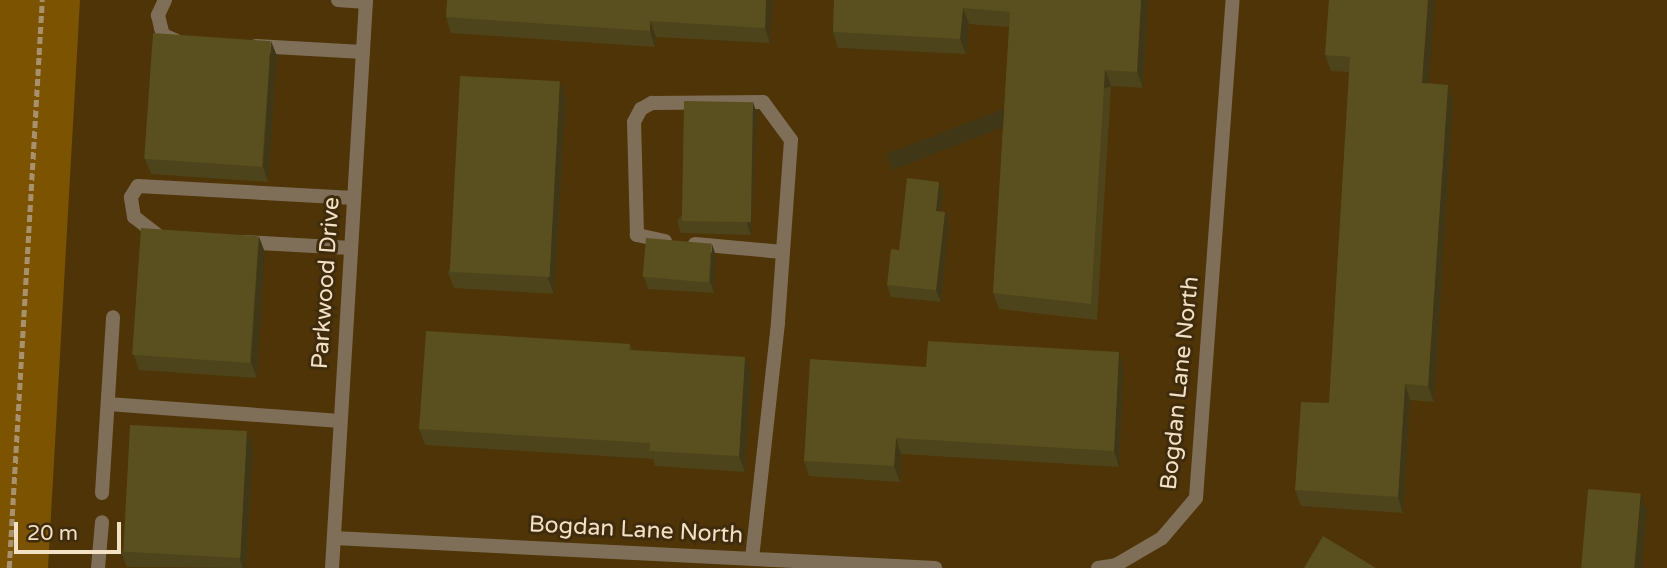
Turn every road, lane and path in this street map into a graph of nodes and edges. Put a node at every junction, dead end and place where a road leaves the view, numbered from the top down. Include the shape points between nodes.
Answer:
1 (42, 0) edge
2 (165, 0) edge
3 (338, 0) edge
4 (1233, 0) edge
5 (366, 1) edge
6 (194, 43) edge
7 (233, 45) edge
8 (363, 52) junction
9 (354, 198) junction
10 (174, 239) edge
11 (229, 242) edge
12 (351, 248) junction
13 (783, 252) junction
14 (113, 317) dead end
15 (108, 404) junction
16 (341, 421) junction
17 (102, 494) dead end
18 (102, 522) dead end
19 (334, 538) junction
20 (752, 559) junction
21 (9, 568) edge
22 (98, 568) edge
23 (332, 568) edge
24 (935, 568) edge
25 (1098, 568) edge

1 - 21 path
2 - 6 street via 158,15 163,35
3 - 5 street
4 - 25 street, Bogdan Lane North via 1196,498 1162,538 1116,565
5 - 8 street, Parkwood Drive
7 - 8 street
8 - 9 street, Parkwood Drive
9 - 10 street via 138,186 131,197 134,216 161,238
9 - 12 street, Parkwood Drive
11 - 12 street
12 - 16 street, Parkwood Drive
13 - 13 street via 791,141 763,102 652,103 641,109 634,122 637,235
13 - 20 street
14 - 15 street
15 - 16 street
15 - 17 street
16 - 19 street, Parkwood Drive
18 - 22 street
19 - 20 street, Bogdan Lane North
19 - 23 street, Parkwood Drive
20 - 24 street, Bogdan Lane North

